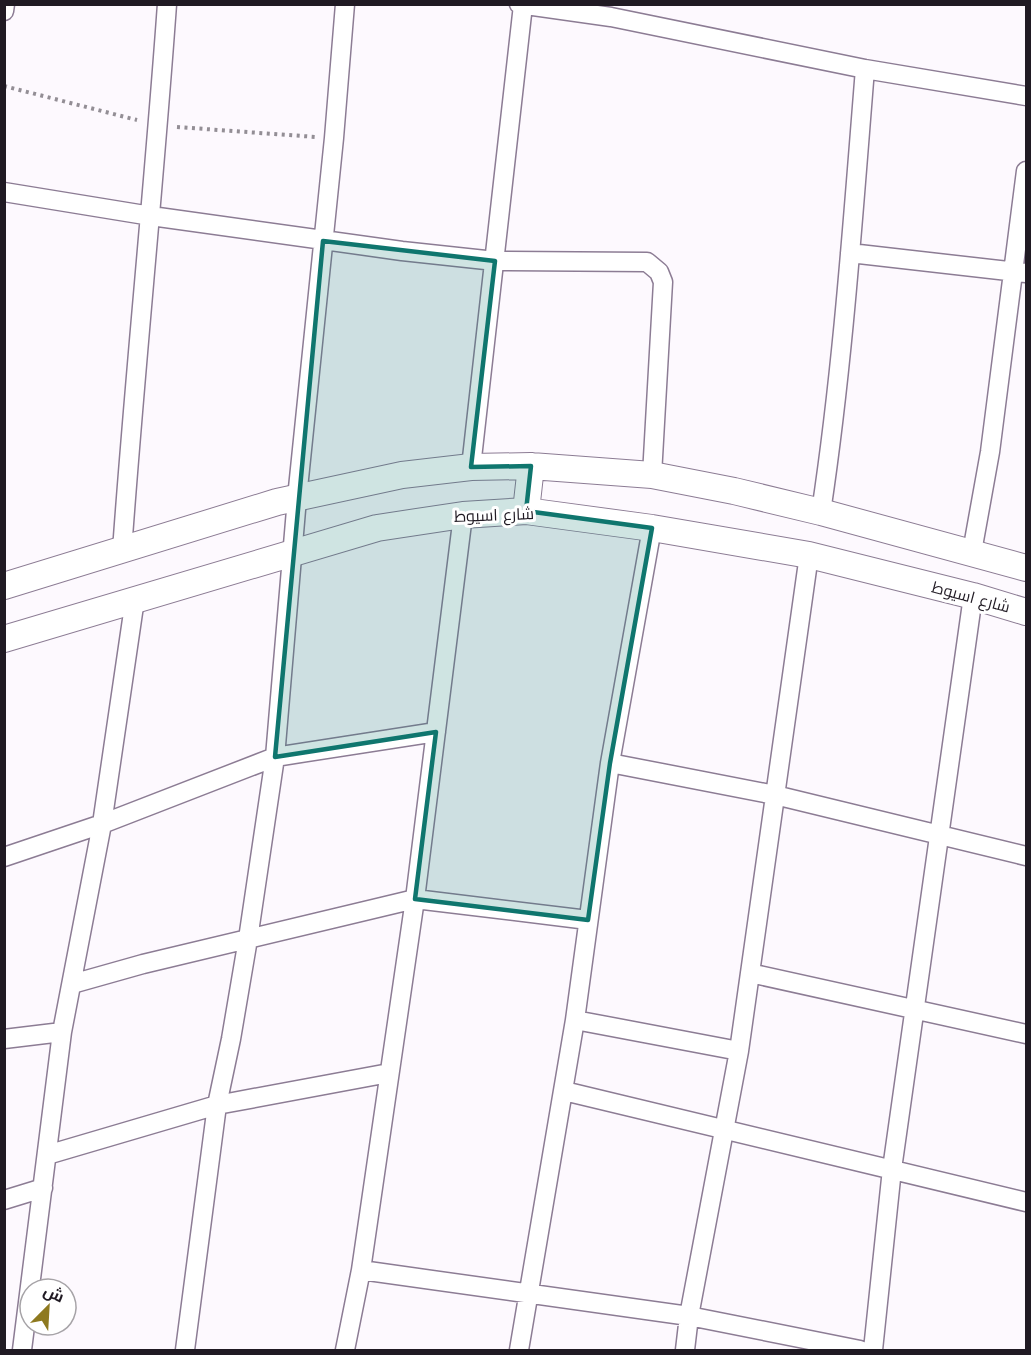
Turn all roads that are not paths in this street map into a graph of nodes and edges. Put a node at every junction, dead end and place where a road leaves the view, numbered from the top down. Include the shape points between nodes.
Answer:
1 (5, 4) edge
2 (167, 4) edge
3 (345, 4) edge
4 (521, 5) edge
5 (4, 11) edge
6 (612, 11) edge
7 (865, 69) junction
8 (1026, 96) edge
9 (1026, 171) edge
10 (4, 192) edge
11 (151, 216) junction
12 (323, 241) junction
13 (850, 253) junction
14 (495, 261) junction
15 (1020, 272) edge
16 (531, 466) junction
17 (471, 467) junction
18 (652, 475) junction
19 (297, 498) junction
20 (526, 511) junction
21 (821, 512) junction
22 (462, 515) junction
23 (652, 528) junction
24 (122, 551) junction
25 (293, 552) junction
26 (972, 552) junction
27 (809, 555) junction
28 (1026, 568) edge
29 (4, 586) edge
30 (972, 596) junction
31 (135, 599) junction
32 (1026, 612) edge
33 (4, 639) edge
34 (436, 732) junction
35 (275, 758) junction
36 (610, 763) junction
37 (775, 795) junction
38 (102, 824) junction
39 (940, 836) junction
40 (1026, 856) edge
41 (4, 857) edge
42 (415, 899) junction
43 (588, 920) junction
44 (248, 939) junction
45 (750, 973) junction
46 (72, 984) junction
47 (914, 1010) junction
48 (575, 1020) junction
49 (62, 1032) junction
50 (1026, 1034) edge
51 (4, 1039) edge
52 (739, 1051) junction
53 (389, 1074) junction
54 (564, 1091) junction
55 (217, 1105) junction
56 (723, 1130) junction
57 (47, 1155) junction
58 (892, 1169) junction
59 (43, 1188) junction
60 (4, 1200) edge
61 (1026, 1202) edge
62 (361, 1270) junction
63 (530, 1294) junction
64 (689, 1316) junction
65 (22, 1350) edge
66 (185, 1350) edge
67 (345, 1350) edge
68 (519, 1350) edge
69 (685, 1350) edge
70 (860, 1350) edge
71 (873, 1350) edge

1 - 5 street
2 - 11 street
3 - 12 street
4 - 6 street
4 - 14 street
6 - 7 street
7 - 8 street
7 - 13 street
9 - 15 street
10 - 11 street
11 - 12 street
11 - 24 street
12 - 14 street
12 - 19 street
13 - 15 street
13 - 21 street
14 - 17 street
14 - 18 street via 641,261 659,272 663,282
15 - 26 street
16 - 17 street
16 - 18 street
16 - 20 street
17 - 19 street via 402,475
18 - 21 street
19 - 24 street
19 - 25 street
20 - 22 street, شارع اسيوط
20 - 23 street, شارع اسيوط
21 - 26 street
22 - 25 street, شارع اسيوط via 377,528
22 - 34 street
23 - 27 street, شارع اسيوط
23 - 36 street
24 - 29 street
25 - 31 street, شارع اسيوط
25 - 35 street
26 - 28 street
27 - 30 street, شارع اسيوط
27 - 37 street
30 - 32 street, شارع اسيوط
30 - 39 street
31 - 33 street, شارع اسيوط
31 - 38 street
34 - 35 street
34 - 42 street
35 - 38 street
35 - 44 street
36 - 37 street
36 - 43 street
37 - 39 street
37 - 45 street
38 - 41 street
38 - 46 street
39 - 40 street
39 - 47 street
42 - 43 street
42 - 44 street
42 - 53 street
43 - 48 street
44 - 46 street
44 - 55 street
45 - 47 street
45 - 52 street
46 - 49 street
47 - 50 street
47 - 58 street
48 - 52 street
48 - 54 street
49 - 51 street
49 - 57 street
52 - 56 street
53 - 55 street
53 - 62 street
54 - 56 street
54 - 63 street
55 - 57 street
55 - 66 street
56 - 58 street
56 - 64 street
57 - 59 street
58 - 61 street
58 - 71 street
59 - 60 street
59 - 65 street
62 - 63 street
62 - 67 street
63 - 64 street
63 - 68 street
64 - 69 street
64 - 70 street

